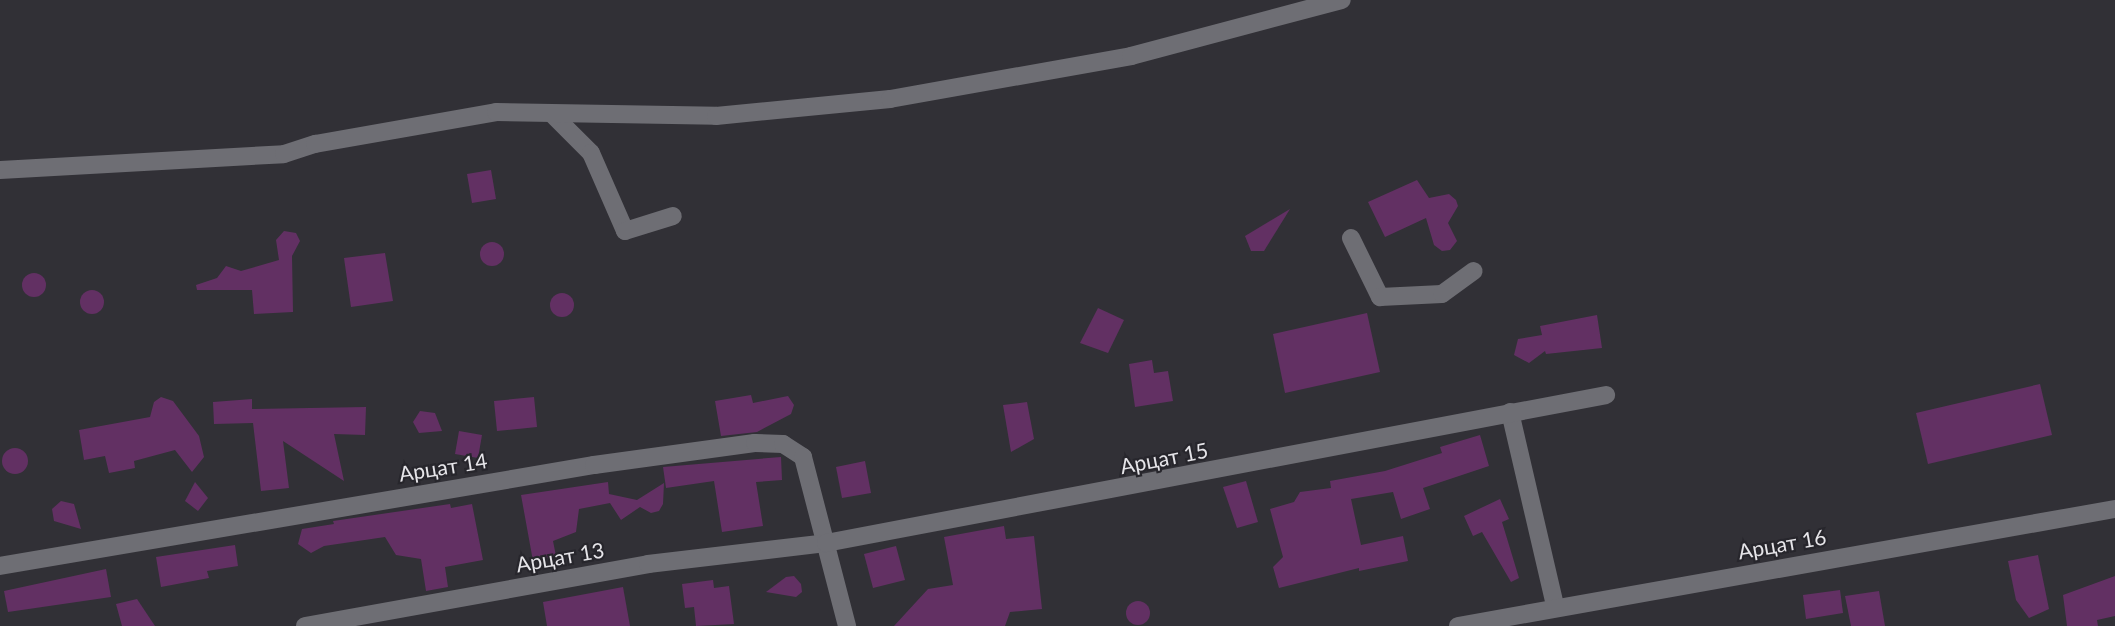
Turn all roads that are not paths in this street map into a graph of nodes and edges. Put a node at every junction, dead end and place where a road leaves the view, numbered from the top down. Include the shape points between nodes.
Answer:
1 (1342, 0) edge
2 (552, 114) junction
3 (0, 170) edge
4 (673, 216) dead end
5 (1351, 238) dead end
6 (1473, 271) dead end
7 (1606, 395) dead end
8 (1510, 412) junction
9 (2115, 509) edge
10 (826, 543) junction
11 (0, 566) edge
12 (1555, 606) junction
13 (305, 626) edge
14 (847, 626) edge
15 (1458, 626) edge

1 - 2 street via 1131,56 891,99 716,116
2 - 3 street via 496,112 449,118 315,144 284,154
2 - 4 street via 591,153 625,231
5 - 6 street via 1380,297 1442,294
7 - 8 street, Арцат 15
8 - 10 street, Арцат 15
8 - 12 street
9 - 12 street, Арцат 16
10 - 11 street, Арцат 14 via 803,457 783,444 755,443 582,467
10 - 13 street, Арцат 13 via 648,564
10 - 14 street, Арцат 14
12 - 15 street, Арцат 16

